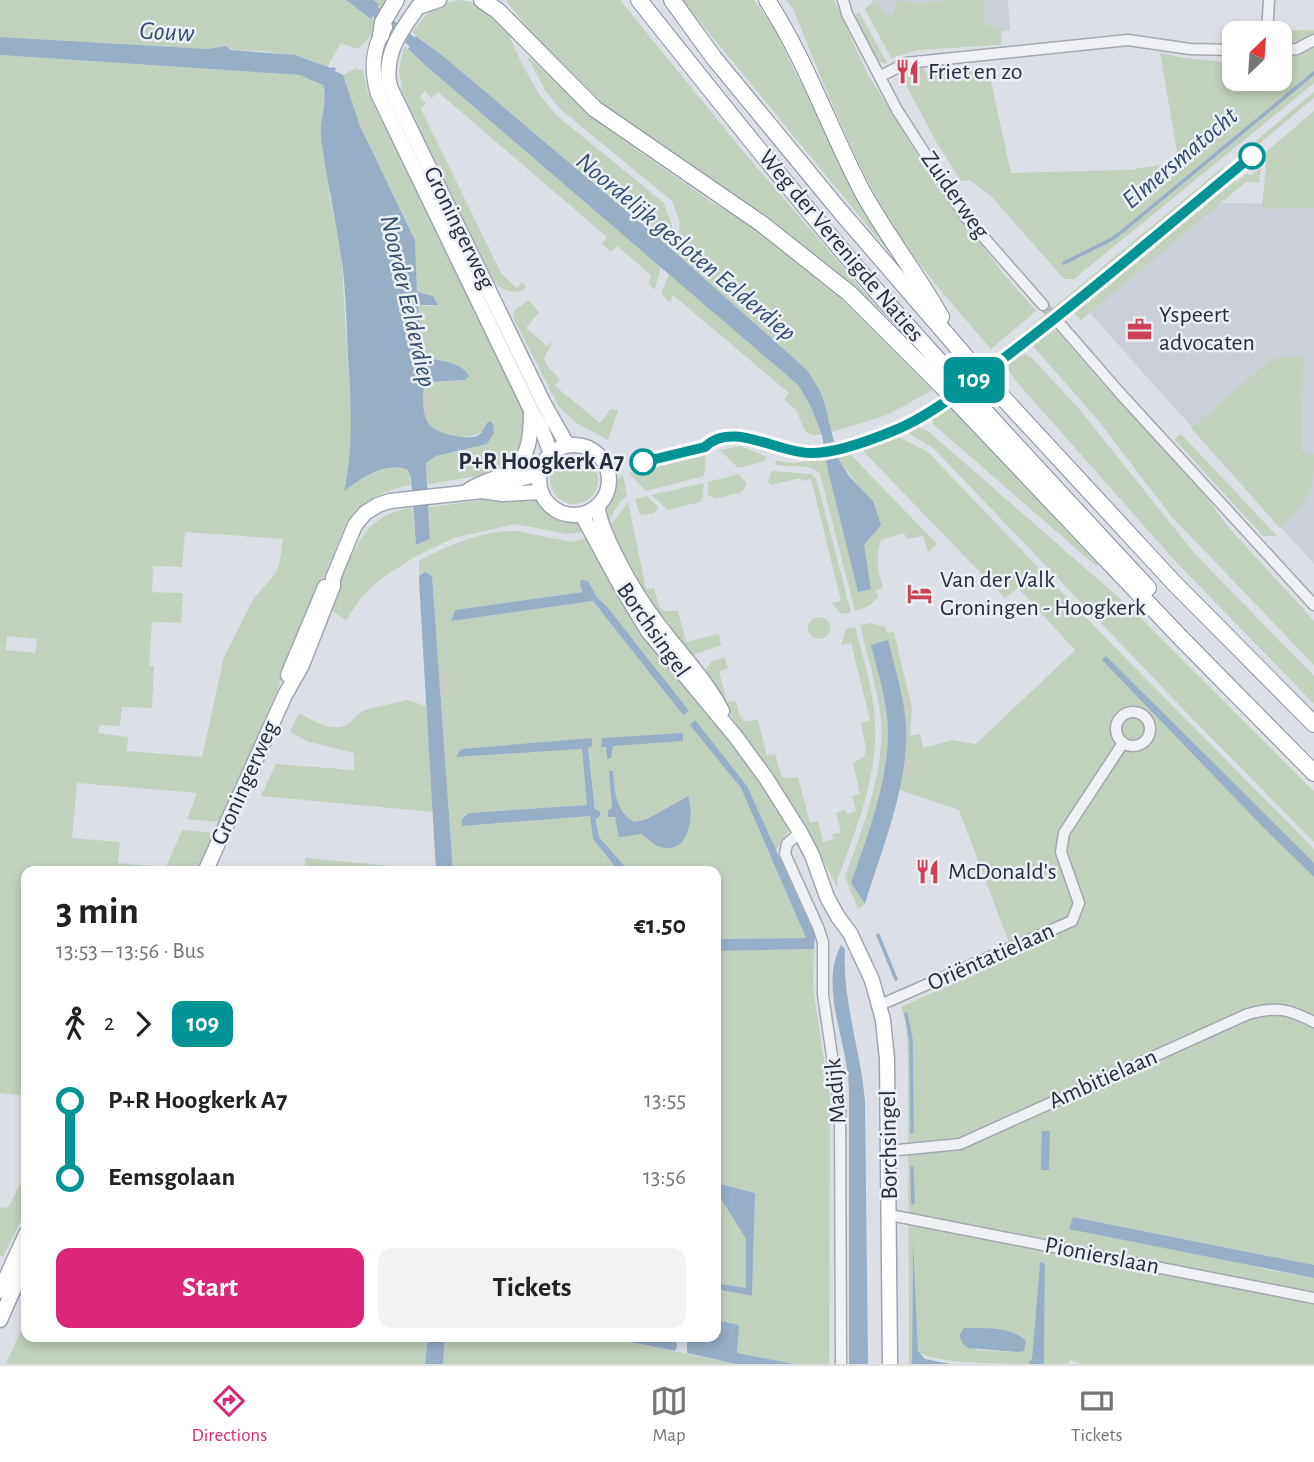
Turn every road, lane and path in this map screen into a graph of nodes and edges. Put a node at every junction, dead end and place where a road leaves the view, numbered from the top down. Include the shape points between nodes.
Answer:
1 (404, 0) edge
2 (439, 0) edge
3 (482, 0) edge
4 (500, 0) edge
5 (639, 0) edge
6 (672, 0) edge
7 (766, 0) edge
8 (843, 0) edge
9 (1269, 0) edge
10 (420, 4) edge
11 (1268, 21) edge
12 (388, 23) edge
13 (520, 32) junction
14 (1314, 40) edge
15 (1292, 49) edge
16 (1222, 50) edge
17 (881, 76) junction
18 (1043, 305) tunnel mouth
19 (1060, 324) tunnel mouth
20 (960, 350) junction
21 (947, 381) junction
22 (962, 398) junction
23 (531, 410) junction
24 (569, 445) junction
25 (551, 454) junction
26 (539, 474) junction
27 (482, 491) junction
28 (465, 492) junction
29 (541, 492) junction
30 (598, 506) junction
31 (582, 514) junction
32 (1314, 605) edge
33 (1314, 724) edge
34 (736, 737) junction
35 (1123, 743) dead end
36 (1314, 758) edge
37 (1314, 773) edge
38 (800, 832) junction
39 (208, 866) edge
40 (880, 1005) junction
41 (1314, 1022) edge
42 (888, 1151) junction
43 (890, 1216) junction
44 (21, 1247) edge
45 (14, 1266) edge
46 (0, 1290) edge
47 (1314, 1298) edge
48 (0, 1320) edge
49 (841, 1364) edge
50 (890, 1364) edge

1 - 12 main road
2 - 10 main road
3 - 13 highway
4 - 13 highway
5 - 21 highway, Weg der Verenigde Naties
6 - 20 highway, Weg der Verenigde Naties via 714,58
7 - 20 highway via 789,37 862,190
8 - 17 street, Zuiderweg
9 - 11 street
10 - 12 main road, Groningerweg via 405,26
12 - 23 main road, Groningerweg via 373,58 378,94
12 - 24 main road, Groningerweg via 392,92 544,404
13 - 21 highway via 595,109 821,269
14 - 15 street
16 - 17 street via 1128,40 906,63
17 - 18 street, Zuiderweg via 897,110 965,215
19 - 32 street
20 - 33 highway, Weg der Verenigde Naties via 1175,584
21 - 22 highway, Weg der Verenigde Naties
22 - 36 highway, Weg der Verenigde Naties
22 - 37 highway via 1179,636
23 - 25 main road, Groningerweg
23 - 28 main road via 531,436 523,457 506,473
24 - 25 main road
24 - 30 main road via 593,450 607,465 610,486
25 - 26 main road
26 - 27 main road, Groningerweg
26 - 29 main road
27 - 28 main road, Groningerweg
27 - 29 main road, Groningerweg
28 - 39 main road, Groningerweg via 383,503 353,528 315,637
29 - 31 main road via 556,510
30 - 31 main road
30 - 34 main road, Borchsingel via 607,537 636,592 699,675
31 - 34 main road, Borchsingel via 648,631
34 - 38 main road, Borchsingel
35 - 40 street, Oriëntatielaan via 1063,833 1061,852 1079,902 1072,921
38 - 40 main road, Borchsingel
38 - 49 street, Madijk via 787,844 785,854 823,942 823,996 840,1110
40 - 42 main road, Borchsingel via 887,1059
41 - 42 street, Ambitielaan via 1279,1009 1248,1014 960,1144
42 - 43 main road, Borchsingel
43 - 47 street, Pionierslaan
43 - 50 main road, Borchsingel
44 - 45 main road
45 - 46 main road
45 - 48 main road

